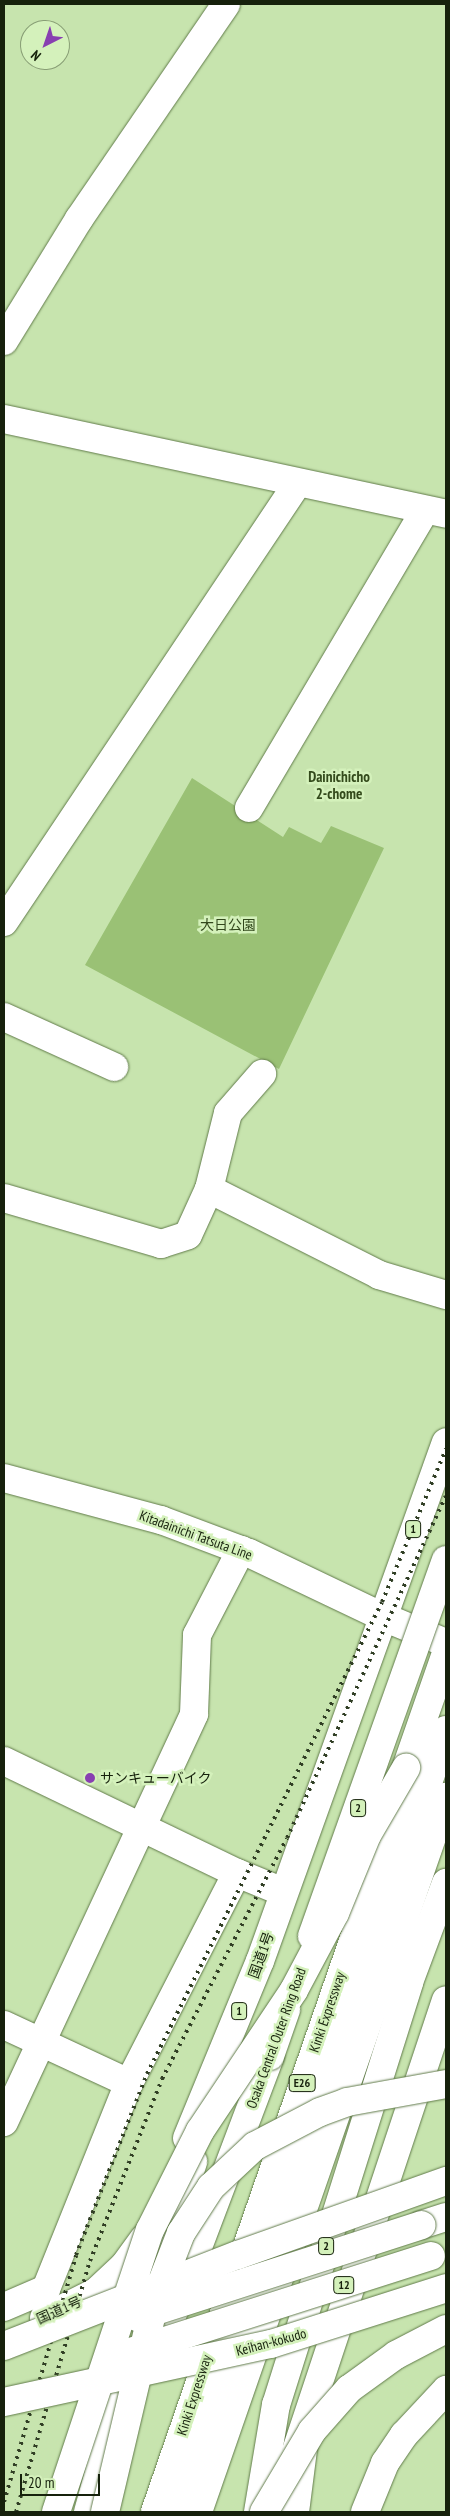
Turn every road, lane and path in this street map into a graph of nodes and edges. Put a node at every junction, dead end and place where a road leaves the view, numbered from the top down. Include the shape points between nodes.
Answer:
1 (226, 4) edge
2 (4, 341) edge
3 (4, 419) edge
4 (297, 484) junction
5 (436, 512) edge
6 (249, 808) dead end
7 (4, 922) edge
8 (4, 1017) edge
9 (114, 1067) dead end
10 (262, 1074) dead end
11 (209, 1189) junction
12 (4, 1198) edge
13 (446, 1295) edge
14 (446, 1442) edge
15 (4, 1478) edge
16 (241, 1550) junction
17 (446, 1560) edge
18 (380, 1616) junction
19 (446, 1643) edge
20 (446, 1653) edge
21 (446, 1730) edge
22 (4, 1761) edge
23 (406, 1768) junction
24 (446, 1797) edge
25 (143, 1826) junction
26 (237, 1873) junction
27 (446, 1883) edge
28 (283, 1892) junction
29 (260, 1962) junction
30 (446, 2000) edge
31 (4, 2025) edge
32 (42, 2042) junction
33 (129, 2082) junction
34 (446, 2084) edge
35 (4, 2122) edge
36 (446, 2181) edge
37 (446, 2217) edge
38 (438, 2254) edge
39 (446, 2288) edge
40 (4, 2307) edge
41 (446, 2329) edge
42 (4, 2332) edge
43 (4, 2346) edge
44 (4, 2357) edge
45 (446, 2390) edge
46 (4, 2391) edge
47 (4, 2402) edge
48 (308, 2413) junction
49 (56, 2512) edge
50 (88, 2512) edge
51 (99, 2512) edge
52 (105, 2512) edge
53 (156, 2512) edge
54 (172, 2512) edge
55 (198, 2512) edge
56 (258, 2512) edge
57 (264, 2512) edge
58 (278, 2512) edge
59 (295, 2512) edge
60 (365, 2512) edge

1 - 2 main road via 79,219
3 - 4 main road
4 - 5 main road
4 - 7 main road
5 - 6 main road
8 - 9 main road
10 - 11 main road via 226,1119
11 - 12 main road via 188,1235 161,1244
11 - 13 main road via 379,1275
14 - 18 main road, 1
15 - 16 main road, Kitadainichi Tatsuta Line via 161,1520
16 - 18 main road, Kitadainichi Tatsuta Line
16 - 25 main road via 197,1635 194,1714
17 - 51 main road, Osaka Central Outer Ring Road / 2, bridge via 270,2056
18 - 19 main road
18 - 28 main road, 国道1号 / 1
20 - 23 main road, Kinki Expressway / E26
21 - 54 main road via 198,2461
22 - 25 main road
23 - 49 main road, bridge via 366,1835 335,1913 298,1983 200,2132 150,2230
23 - 53 main road, Kinki Expressway / E26, bridge via 387,1843
24 - 55 main road, bridge
25 - 26 main road
25 - 32 main road
26 - 28 main road
26 - 33 main road
27 - 56 main road, 2 via 409,1982 276,2405
28 - 29 main road, 国道1号 / 1
29 - 42 main road, 国道1号 / 1 via 143,2241 124,2266 96,2292 63,2311
29 - 50 main road via 162,2258
30 - 48 main road
31 - 32 main road
32 - 33 main road
32 - 35 main road
33 - 40 main road via 46,2289
34 - 52 main road, bridge via 347,2102 320,2112 255,2146 211,2188 181,2233 155,2300
36 - 43 main road, bridge via 238,2255
37 - 44 main road, bridge via 246,2283
38 - 46 main road, 12, bridge via 257,2314
39 - 47 main road, Keihan-kokudo, bridge via 271,2344
41 - 57 main road, bridge via 396,2355 349,2389 306,2439
45 - 60 main road via 404,2435 385,2463
48 - 58 main road
48 - 59 main road

